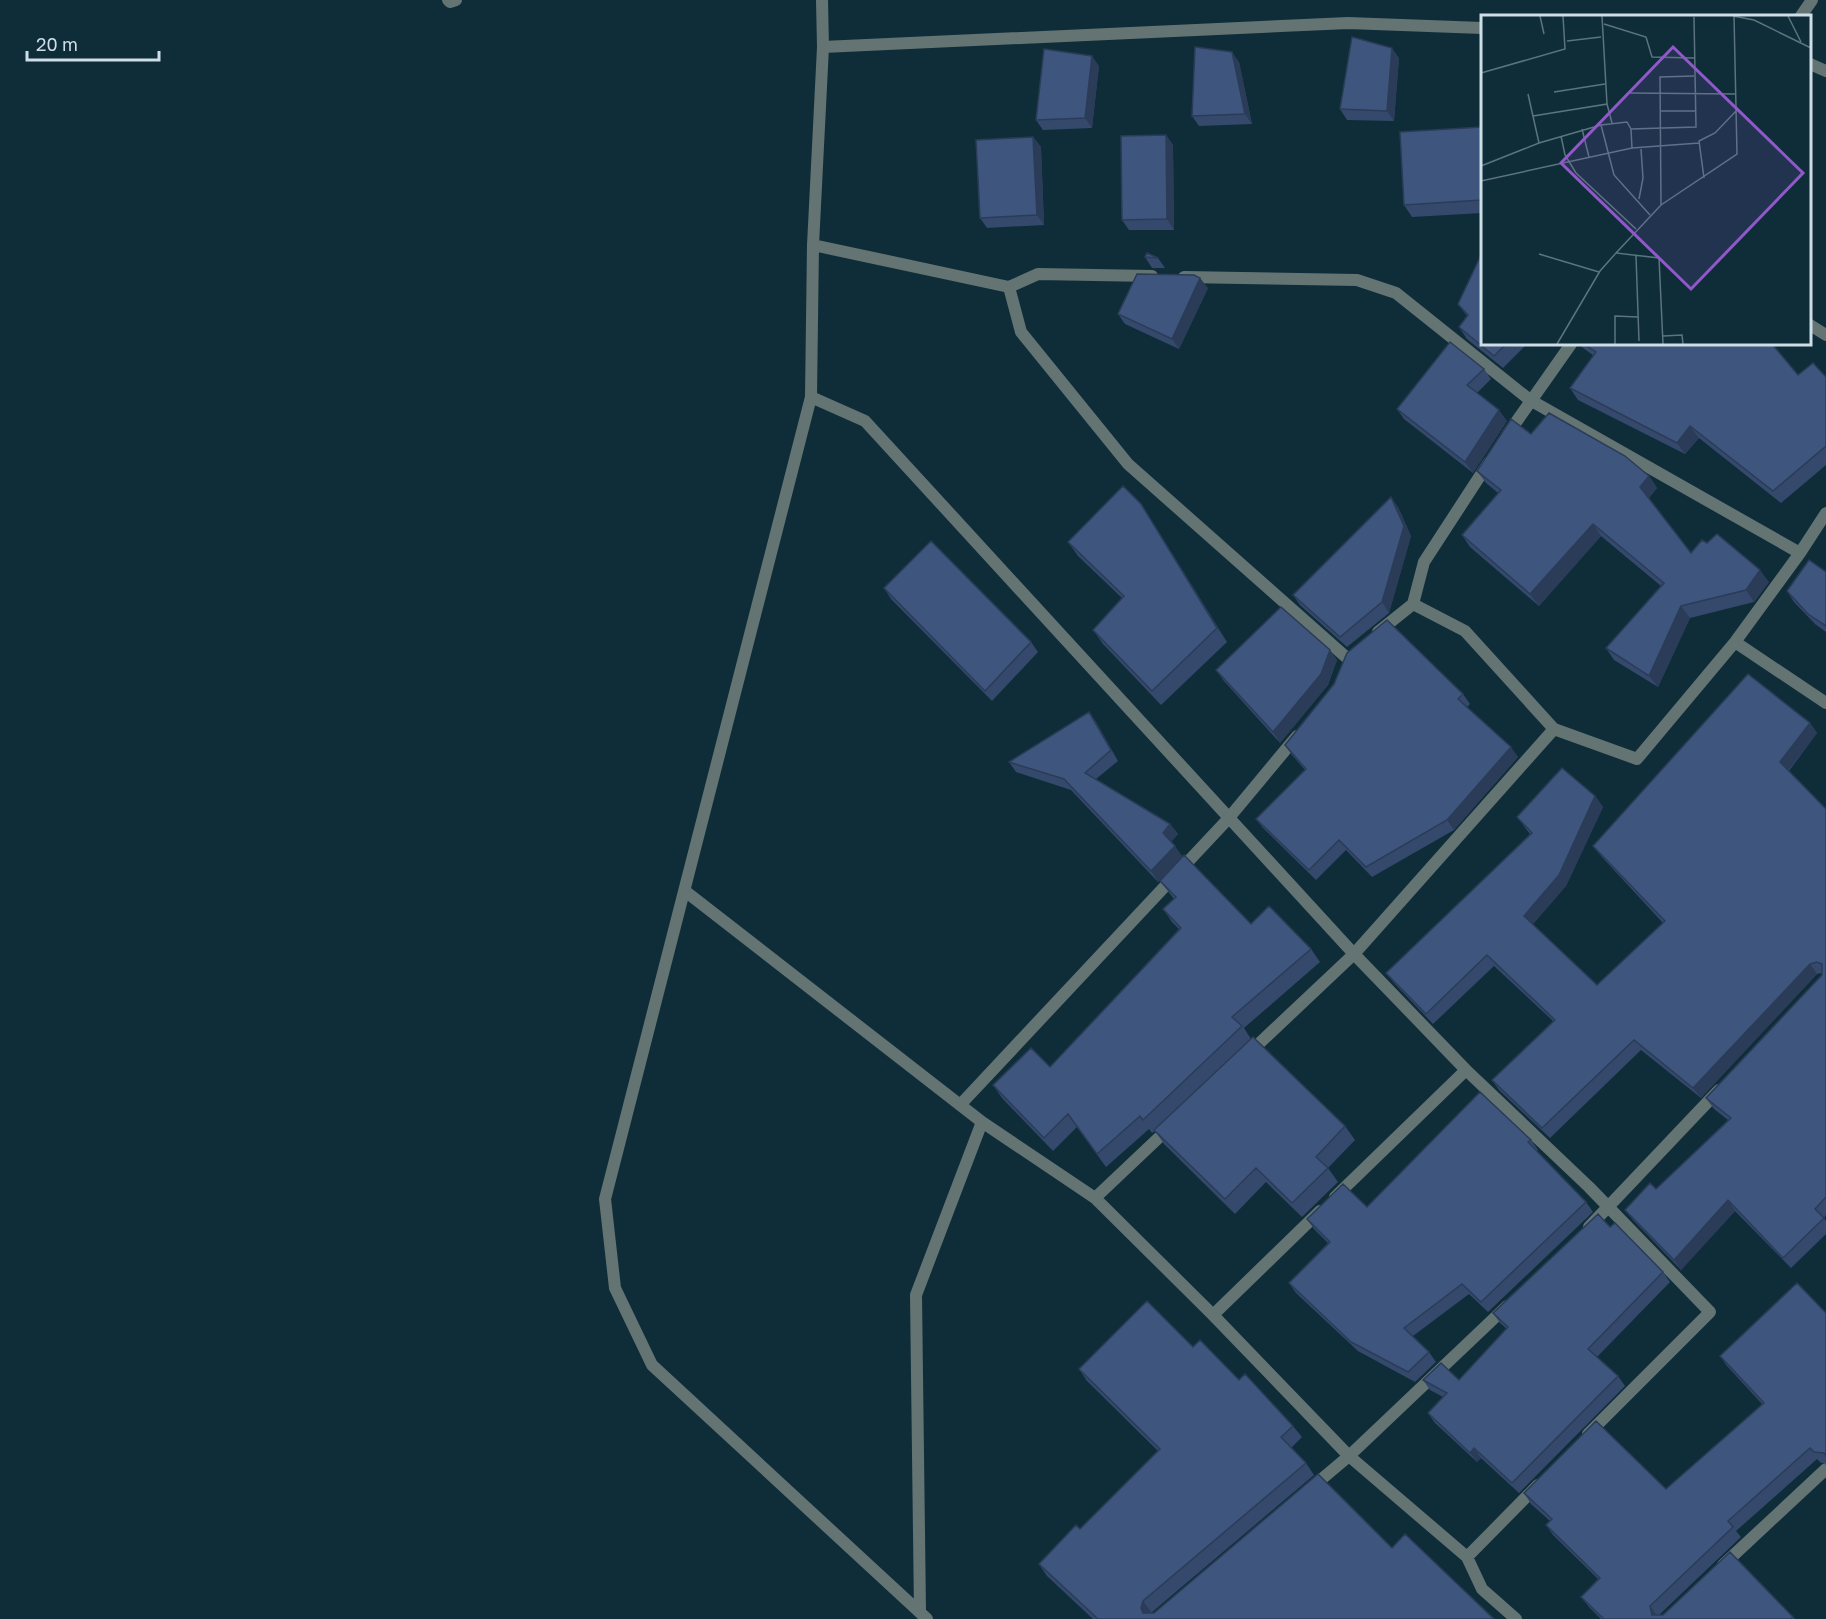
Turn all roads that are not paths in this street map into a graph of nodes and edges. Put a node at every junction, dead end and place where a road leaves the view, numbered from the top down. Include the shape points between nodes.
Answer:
1 (448, 0) edge
2 (456, 0) edge
3 (822, 0) edge
4 (1812, 0) edge
5 (1802, 15) edge
6 (1481, 28) edge
7 (823, 47) junction
8 (1811, 65) edge
9 (1826, 71) edge
10 (813, 245) junction
11 (1009, 287) junction
12 (1811, 326) edge
13 (1826, 335) edge
14 (1570, 345) edge
15 (811, 397) junction
16 (1530, 400) junction
17 (1826, 513) edge
18 (1800, 553) junction
19 (1413, 604) junction
20 (1371, 638) edge
21 (1735, 642) junction
22 (1348, 659) edge
23 (1826, 703) edge
24 (1307, 724) edge
25 (1554, 729) junction
26 (1228, 819) junction
27 (685, 891) junction
28 (1354, 954) junction
29 (1242, 1060) edge
30 (1466, 1070) junction
31 (1728, 1081) edge
32 (960, 1105) junction
33 (1181, 1117) edge
34 (982, 1122) junction
35 (1095, 1198) junction
36 (1609, 1208) junction
37 (1583, 1233) edge
38 (1514, 1299) edge
39 (1213, 1315) junction
40 (1576, 1447) edge
41 (1349, 1456) junction
42 (1826, 1469) edge
43 (1550, 1472) edge
44 (1305, 1493) edge
45 (1467, 1557) junction
46 (1716, 1572) edge
47 (923, 1616) edge
48 (1516, 1619) edge

1 - 2 street
3 - 7 street
4 - 5 street
6 - 7 street via 1348,23
7 - 10 street
8 - 9 street
10 - 11 street
10 - 15 street
11 - 16 street via 1038,274 1357,280 1396,293
11 - 22 street via 1021,332 1128,464
12 - 13 street
14 - 16 street
15 - 26 street via 865,421
15 - 27 street
16 - 18 street
16 - 19 street via 1424,562
17 - 18 street
18 - 21 street
19 - 20 street
19 - 25 street via 1465,632
21 - 23 street
21 - 25 street via 1637,759
24 - 26 street
25 - 28 street
26 - 28 street
26 - 32 street
27 - 32 street
27 - 47 street via 605,1199 615,1288 652,1365
28 - 29 street
28 - 30 street
30 - 36 street
30 - 39 street
31 - 36 street
32 - 34 street
33 - 35 street
34 - 35 street
34 - 47 street via 916,1295
35 - 39 street
36 - 37 street
36 - 40 street via 1710,1312
38 - 41 street
39 - 41 street
41 - 44 street
41 - 45 street
42 - 46 street
43 - 45 street
45 - 48 street via 1482,1589

